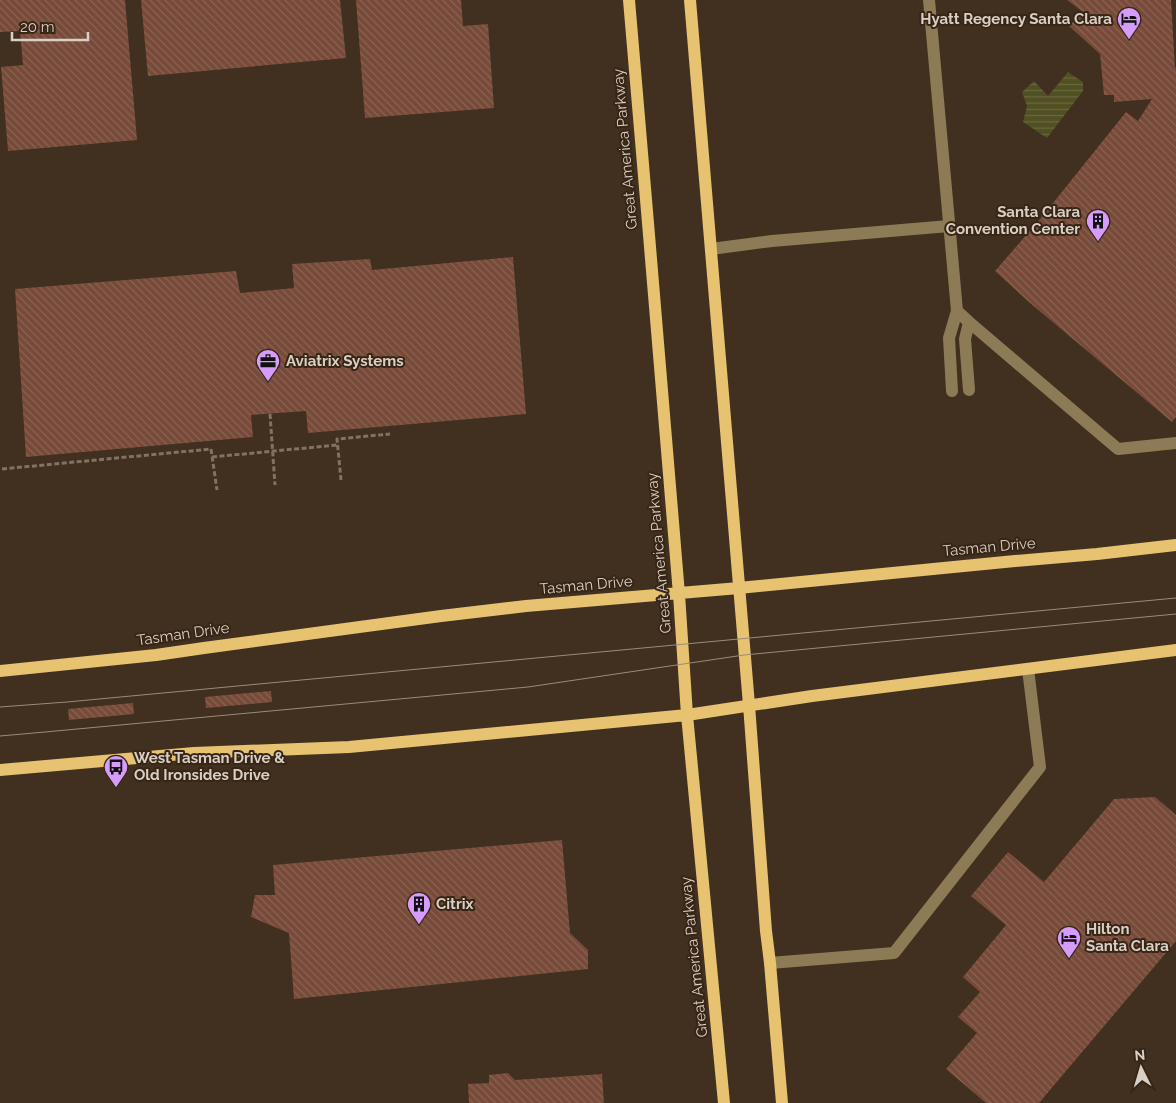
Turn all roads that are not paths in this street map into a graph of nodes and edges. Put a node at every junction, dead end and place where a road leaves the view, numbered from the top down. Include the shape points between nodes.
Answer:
1 (628, 0) edge
2 (690, 0) edge
3 (930, 0) edge
4 (949, 226) junction
5 (711, 249) junction
6 (957, 311) junction
7 (969, 322) junction
8 (969, 390) dead end
9 (952, 391) dead end
10 (1176, 443) edge
11 (1176, 545) edge
12 (739, 588) junction
13 (679, 594) junction
14 (1176, 650) edge
15 (1028, 669) junction
16 (0, 671) edge
17 (749, 705) junction
18 (687, 715) junction
19 (0, 770) edge
20 (770, 963) junction
21 (724, 1103) edge
22 (782, 1103) edge

1 - 13 main road, Great America Parkway
2 - 5 main road
3 - 4 lane
4 - 5 lane
4 - 6 lane
5 - 12 main road
6 - 7 lane
6 - 9 lane via 949,338
7 - 8 lane via 965,339
7 - 10 lane via 1118,449
11 - 12 main road, Tasman Drive
12 - 13 main road, Tasman Drive
12 - 17 main road
13 - 16 main road, Tasman Drive via 526,606 156,655
13 - 18 main road, Great America Parkway
14 - 15 main road
15 - 17 main road
15 - 20 lane via 1040,767 894,952
17 - 18 main road
17 - 20 main road
18 - 19 main road via 348,747 194,753
18 - 21 main road, Great America Parkway
20 - 22 main road

